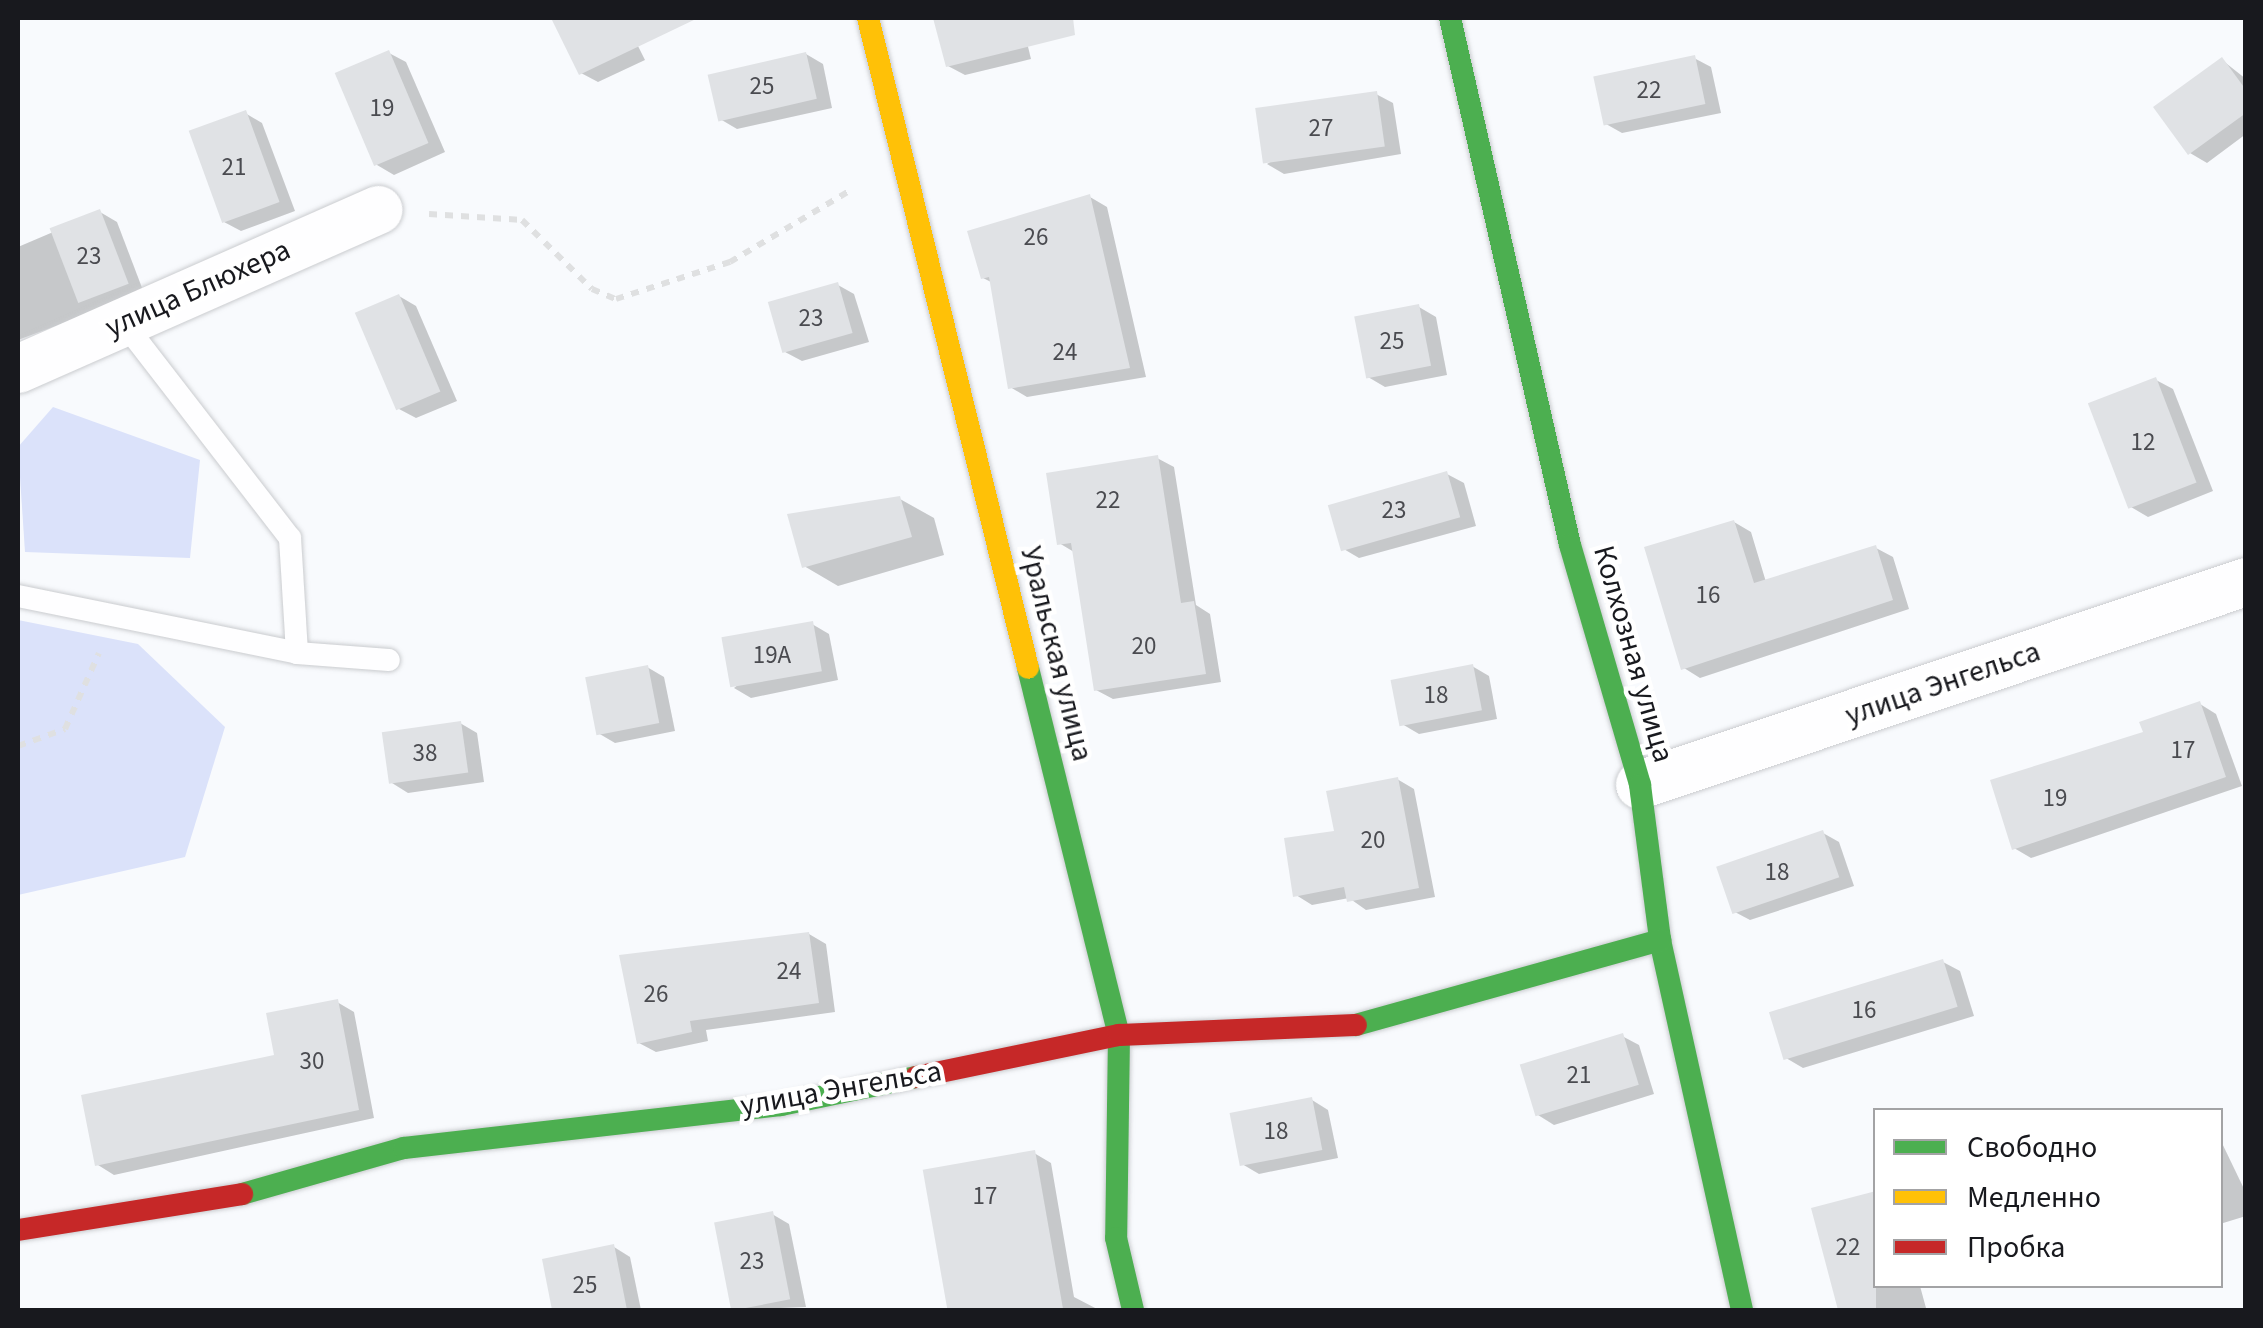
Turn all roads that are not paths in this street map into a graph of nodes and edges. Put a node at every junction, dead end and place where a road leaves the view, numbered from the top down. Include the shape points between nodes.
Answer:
1 (868, 18) edge
2 (1450, 18) edge
3 (378, 210) road end
4 (123, 322) junction
5 (18, 368) edge
6 (2246, 582) edge
7 (18, 596) edge
8 (297, 653) junction
9 (389, 660) dead end
10 (1640, 785) junction
11 (1660, 940) junction
12 (1119, 1035) junction
13 (18, 1230) edge
14 (1134, 1310) edge
15 (1742, 1310) edge

1 - 12 street, Уральская улица
2 - 10 street, Колхозная улица via 1565,526
3 - 4 street, улица Блюхера
4 - 5 street, улица Блюхера
4 - 8 lane via 290,538
6 - 10 street, улица Энгельса
7 - 8 lane
8 - 9 lane
10 - 11 street, Колхозная улица
11 - 12 street, улица Энгельса via 1368,1025
11 - 15 street, Колхозная улица
12 - 13 street, улица Энгельса via 781,1104 404,1148 219,1201
12 - 14 street, Уральская улица via 1116,1238

